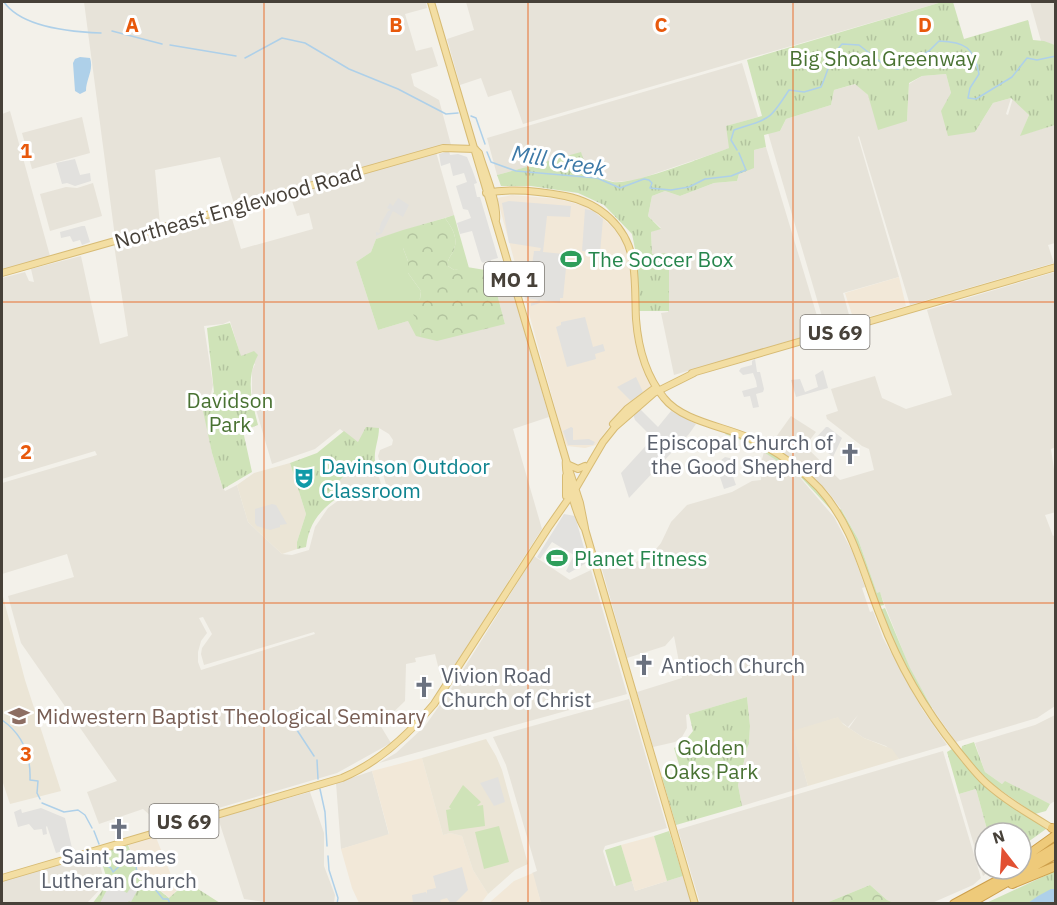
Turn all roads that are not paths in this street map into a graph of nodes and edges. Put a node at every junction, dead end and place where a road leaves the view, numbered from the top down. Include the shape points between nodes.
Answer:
1 (432, 2) edge
2 (465, 148) junction
3 (475, 149) junction
4 (476, 159) junction
5 (488, 193) junction
6 (1056, 267) edge
7 (2, 273) edge
8 (659, 388) junction
9 (567, 462) junction
10 (585, 466) junction
11 (573, 488) junction
12 (578, 512) junction
13 (558, 515) junction
14 (548, 528) junction
15 (585, 529) junction
16 (1054, 830) edge
17 (1056, 847) edge
18 (1033, 852) edge
19 (1056, 854) edge
20 (1033, 860) edge
21 (1056, 866) edge
22 (2, 876) edge
23 (993, 881) edge
24 (999, 881) edge
25 (980, 897) junction
26 (969, 900) edge
27 (695, 903) edge
28 (954, 903) edge

1 - 3 main road, MO 1
2 - 3 main road, Northeast Englewood Road
2 - 4 main road
2 - 7 main road, Northeast Englewood Road via 443,148
3 - 4 main road, MO 1
3 - 5 main road, MO 1
4 - 5 main road, MO 1
5 - 8 main road via 535,192 576,198 600,209 615,223 633,260 642,350
5 - 9 main road, MO 1
6 - 8 main road, US 69 via 681,375
8 - 10 main road, US 69 via 618,418
8 - 11 main road, US 69 via 615,427
8 - 16 main road via 672,406 685,415 767,447 800,470 825,495 853,539 887,634 929,712 985,782
9 - 10 main road via 578,469
9 - 11 main road, MO 1
9 - 11 main road, MO 1 via 565,485
10 - 11 main road, US 69
11 - 12 main road, MO 1
11 - 13 main road, US 69
11 - 14 main road, US 69
11 - 15 main road, MO 1 via 582,488 580,503
12 - 13 main road via 566,508
12 - 15 main road, MO 1
13 - 14 main road, US 69
14 - 22 main road, US 69 via 434,704 395,744 356,772
15 - 27 main road, MO 1
16 - 18 highway via 1048,841
17 - 20 highway
19 - 25 highway
21 - 25 highway
23 - 26 highway
24 - 26 highway
25 - 26 highway
26 - 28 highway

